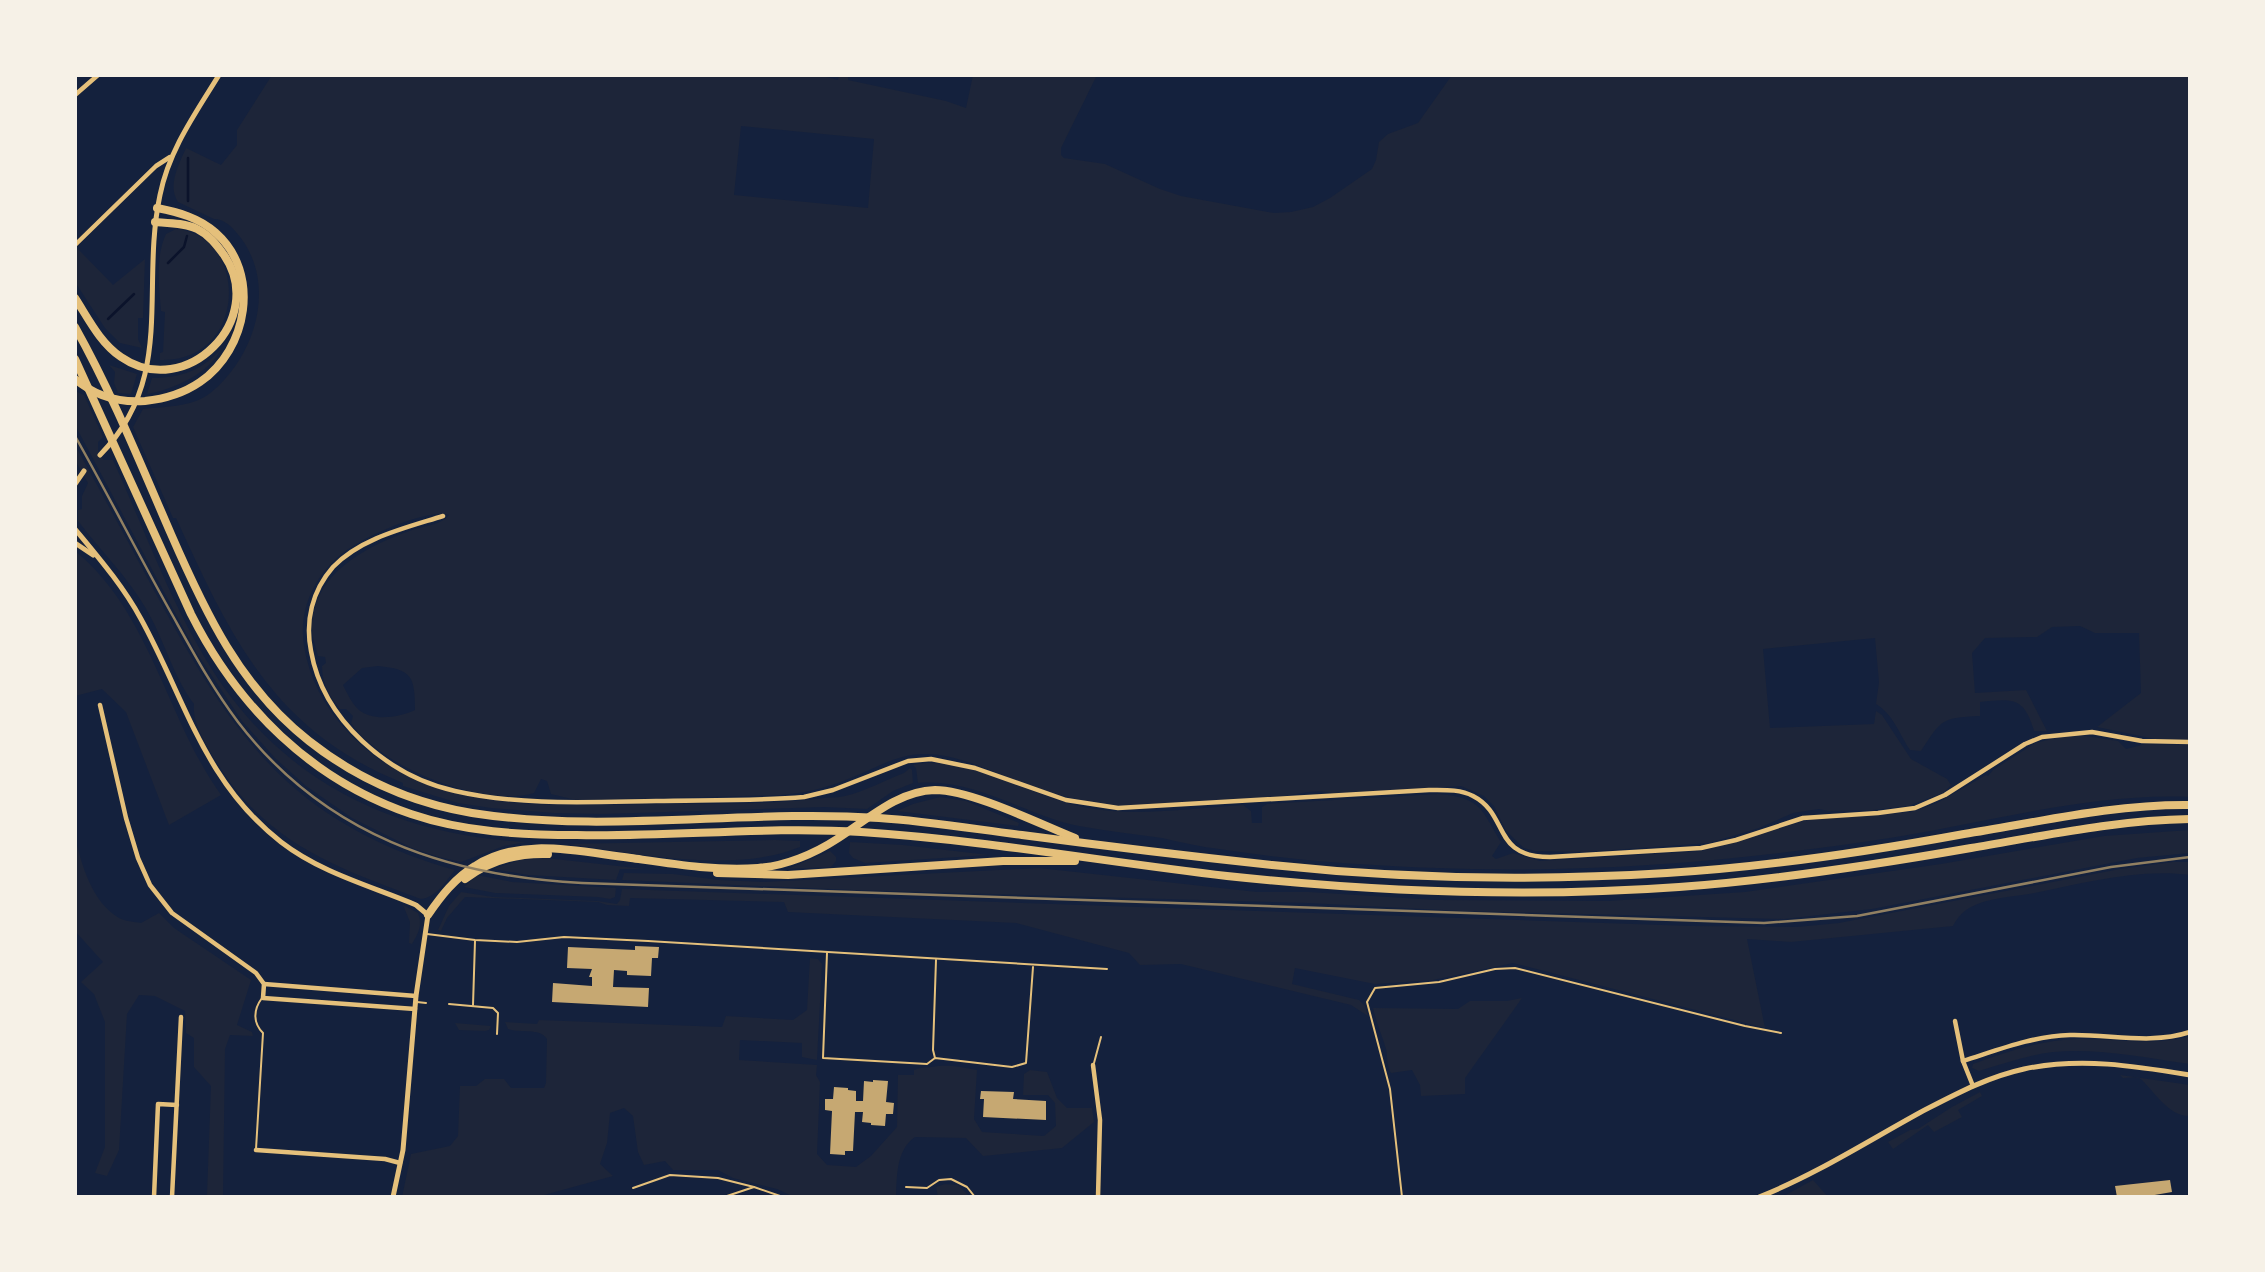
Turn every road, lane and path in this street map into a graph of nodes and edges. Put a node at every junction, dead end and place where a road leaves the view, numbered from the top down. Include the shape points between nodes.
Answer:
1 (98, 75) edge
2 (219, 75) edge
3 (75, 95) edge
4 (170, 157) junction
5 (157, 208) junction
6 (155, 222) junction
7 (75, 246) edge
8 (75, 298) edge
9 (75, 327) edge
10 (75, 359) edge
11 (75, 379) edge
12 (100, 455) dead end
13 (75, 476) edge
14 (75, 484) edge
15 (443, 516) dead end
16 (75, 529) edge
17 (75, 543) edge
18 (100, 559) junction
19 (100, 705) dead end
20 (2190, 742) edge
21 (2190, 805) edge
22 (2190, 819) edge
23 (1088, 843) junction
24 (1114, 862) junction
25 (428, 915) junction
26 (426, 934) junction
27 (475, 940) junction
28 (827, 953) junction
29 (936, 959) junction
30 (1033, 966) junction
31 (1107, 969) dead end
32 (264, 984) junction
33 (263, 998) junction
34 (416, 1002) junction
35 (426, 1003) dead end
36 (449, 1004) dead end
37 (473, 1005) junction
38 (181, 1017) dead end
39 (1955, 1021) dead end
40 (2190, 1032) edge
41 (1781, 1033) dead end
42 (497, 1034) dead end
43 (1101, 1037) dead end
44 (935, 1058) junction
45 (1963, 1060) junction
46 (1093, 1065) joint
47 (2190, 1075) edge
48 (1973, 1086) junction
49 (177, 1105) junction
50 (256, 1150) joint
51 (400, 1163) junction
52 (754, 1187) junction
53 (906, 1187) dead end
54 (632, 1188) dead end
55 (155, 1197) edge
56 (172, 1197) edge
57 (393, 1197) edge
58 (724, 1197) edge
59 (783, 1197) edge
60 (975, 1197) edge
61 (1098, 1197) edge
62 (1402, 1197) edge
63 (1759, 1197) edge

1 - 3 street
2 - 4 street
4 - 5 street
4 - 7 street
5 - 6 street
5 - 11 highway via 192,218 214,231 233,253 244,295 235,339 221,362 201,381 168,396 118,400
6 - 8 highway via 195,228 227,259 236,298 218,343 197,361 178,368 149,368 122,358 103,340
6 - 12 street via 151,349 145,376 132,413
9 - 23 highway via 227,649 255,689 289,725 342,765 382,786 450,808 519,818 824,815 915,821
10 - 24 highway via 204,640 241,695 302,756 376,800 439,822 494,831 892,834
13 - 14 street via 84,471
15 - 20 street via 378,538 339,562 313,601 309,641 329,701 369,747 419,780 494,798 577,803 790,798 819,794 908,761 931,759 975,768 1066,800 1118,808 1458,791 1484,803 1513,847 1529,855 1550,856 1701,848 1803,818 1915,808 1958,788 2042,737 2092,732 2142,741
16 - 18 street
17 - 18 street
18 - 25 street via 140,616 207,758 255,819 319,865 416,905
19 - 32 street via 126,818 150,885 172,914 256,973
21 - 23 highway via 2101,811 1782,862 1597,876 1365,873
22 - 24 highway via 2103,826 1808,874 1604,892 1359,888
23 - 25 highway via 962,794 921,791 891,803 811,853 766,867 704,867 556,849 500,854 463,873
24 - 25 highway via 1003,861 765,875 530,854 477,871
25 - 26 street
26 - 27 lane
26 - 34 street
27 - 28 lane via 534,942 564,937
27 - 37 lane
28 - 29 lane
28 - 44 lane via 823,1058 927,1064
29 - 30 lane
29 - 44 lane
30 - 31 lane
30 - 44 lane via 1026,1063 1012,1067
32 - 33 street
32 - 34 street
33 - 34 street
33 - 50 lane via 255,1018 263,1033
34 - 35 lane
34 - 51 street
36 - 37 lane
37 - 42 lane via 496,1010
38 - 49 street
39 - 45 street
40 - 45 street via 2157,1039 2051,1037
41 - 62 lane via 1515,968 1375,988 1367,1002 1390,1089
43 - 46 lane
45 - 48 street
46 - 61 street via 1100,1120
47 - 48 street via 2074,1063 2024,1069
48 - 63 street
49 - 55 street via 158,1104
49 - 56 street
50 - 51 street
51 - 57 street
52 - 54 lane via 718,1178 670,1175
52 - 58 lane
52 - 59 lane
53 - 60 lane via 927,1188 934,1181 951,1179

